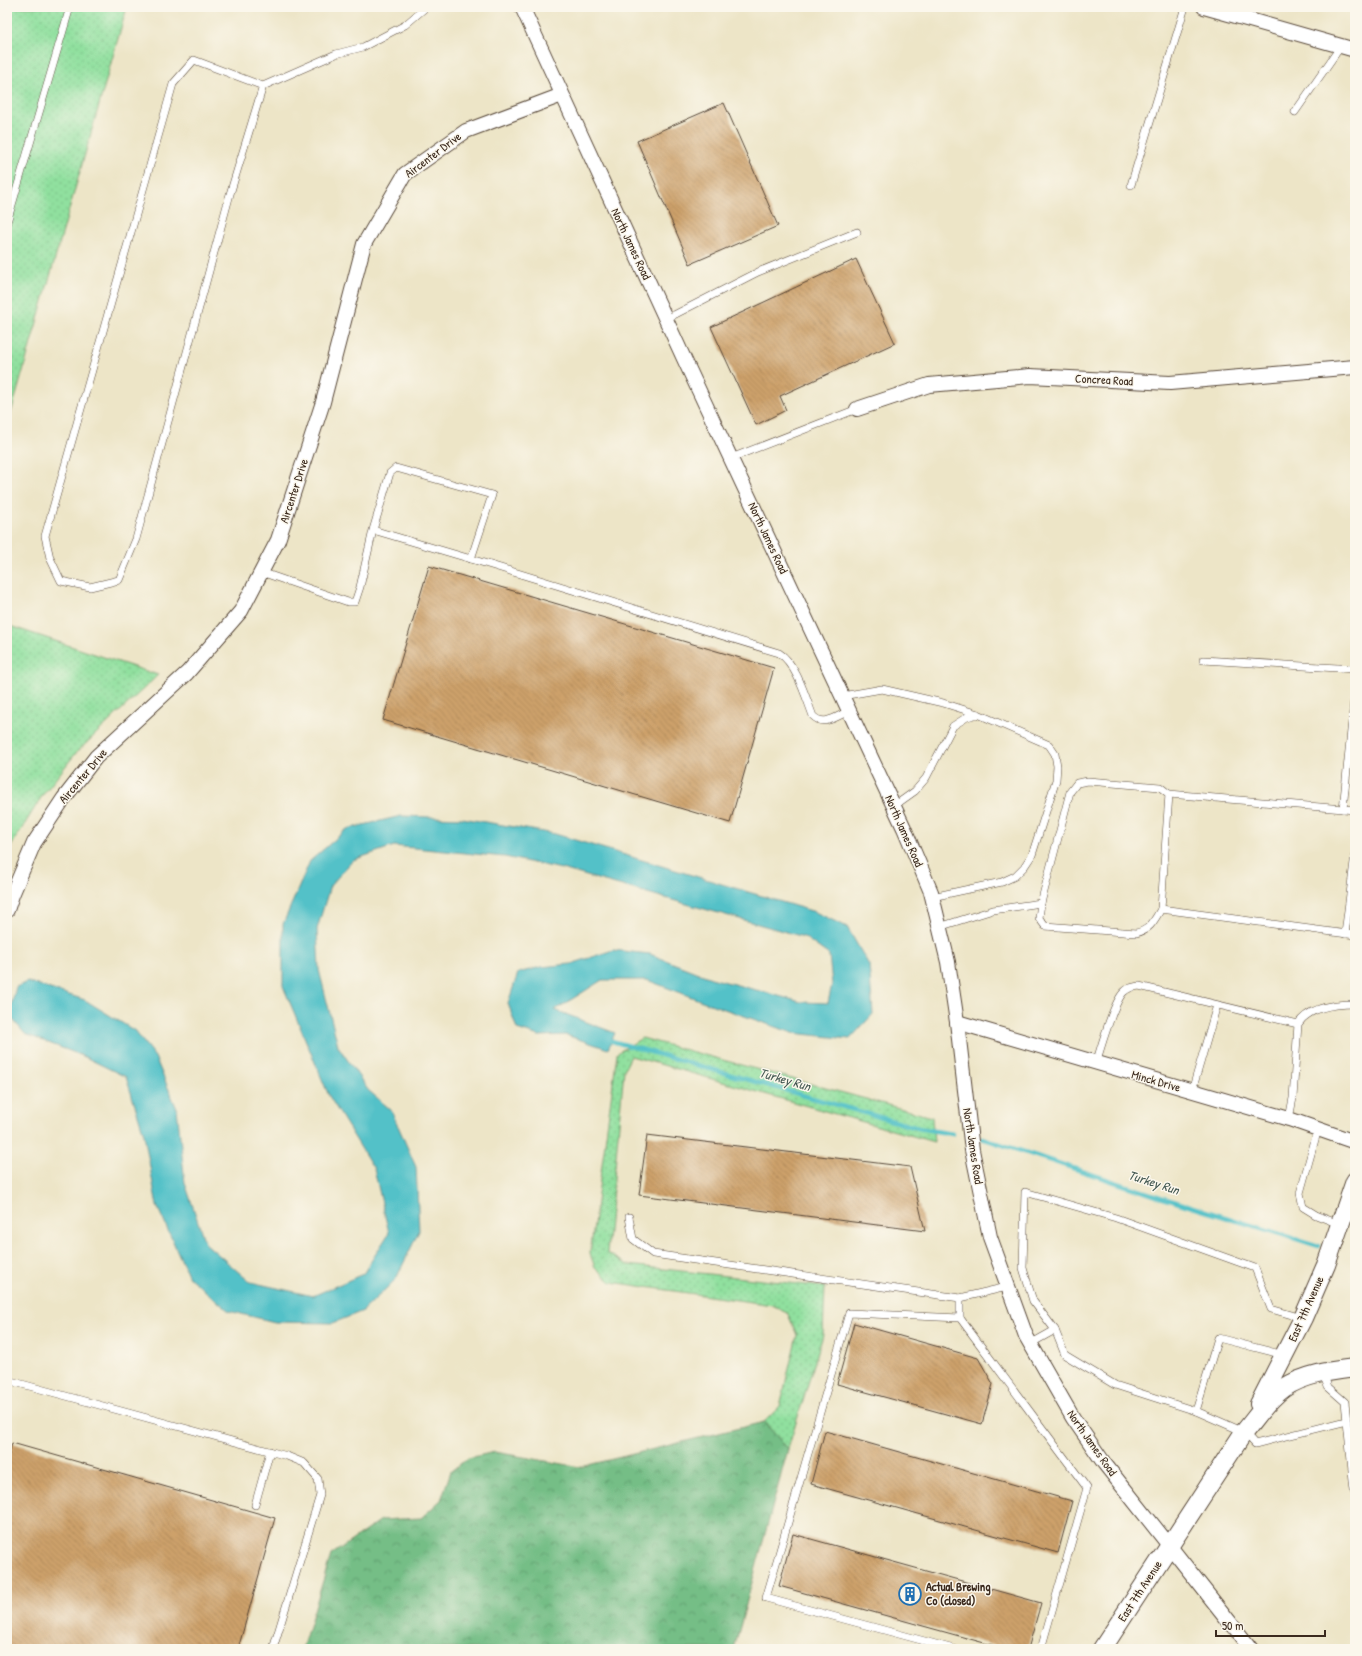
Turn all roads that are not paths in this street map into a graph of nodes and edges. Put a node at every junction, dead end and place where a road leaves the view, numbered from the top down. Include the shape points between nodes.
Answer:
1 (70, 7) edge
2 (426, 7) edge
3 (1185, 7) edge
4 (1204, 7) edge
5 (524, 8) edge
6 (1341, 46) junction
7 (1355, 50) edge
8 (263, 86) junction
9 (562, 95) junction
10 (1295, 112) dead end
11 (1131, 185) dead end
12 (7, 222) edge
13 (857, 232) dead end
14 (666, 319) junction
15 (1355, 367) edge
16 (857, 409) joint
17 (731, 458) junction
18 (373, 530) junction
19 (471, 559) junction
20 (261, 572) junction
21 (1203, 660) dead end
22 (1355, 669) edge
23 (1355, 691) edge
24 (842, 696) junction
25 (849, 711) junction
26 (978, 714) junction
27 (1169, 794) junction
28 (894, 806) junction
29 (1343, 809) junction
30 (1355, 810) edge
31 (1355, 854) edge
32 (932, 897) junction
33 (1041, 903) junction
34 (1162, 909) junction
35 (7, 910) edge
36 (939, 927) junction
37 (1344, 934) junction
38 (1355, 935) edge
39 (1355, 1004) edge
40 (1217, 1005) junction
41 (957, 1022) junction
42 (1298, 1024) junction
43 (1096, 1063) junction
44 (1192, 1091) junction
45 (1289, 1120) junction
46 (1318, 1129) junction
47 (1355, 1142) edge
48 (1355, 1181) edge
49 (629, 1217) dead end
50 (1339, 1224) junction
51 (1007, 1287) junction
52 (960, 1298) junction
53 (960, 1318) junction
54 (1303, 1318) junction
55 (1055, 1330) junction
56 (1030, 1344) junction
57 (1285, 1355) junction
58 (1355, 1368) edge
59 (1323, 1373) junction
60 (7, 1380) edge
61 (1196, 1410) junction
62 (1347, 1421) junction
63 (1244, 1432) junction
64 (270, 1452) junction
65 (1353, 1466) edge
66 (1354, 1490) edge
67 (255, 1505) dead end
68 (1170, 1544) junction
69 (273, 1649) edge
70 (954, 1649) edge
71 (1041, 1649) edge
72 (1102, 1649) edge
73 (1252, 1649) edge

1 - 12 lane
2 - 8 lane via 405,24 363,47 336,54
3 - 11 lane
4 - 6 street
5 - 9 street, North James Road
6 - 7 street
6 - 10 lane
8 - 8 lane via 230,194 136,539 119,580 90,588 61,581 50,558 45,536 173,84 194,60
9 - 14 street, North James Road
9 - 20 street, Aircenter Drive via 466,131 405,174 364,244 323,402 278,540
13 - 14 lane via 758,272
14 - 17 street, North James Road
15 - 16 street, Concrea Road via 1170,383 1030,376 929,385
16 - 17 lane
17 - 24 street, North James Road
18 - 19 lane
18 - 19 lane via 390,473 396,468 492,495
18 - 20 lane via 355,602 348,602
19 - 25 lane via 779,653 793,670 817,720 821,722
20 - 35 street, Aircenter Drive via 241,611 192,668 96,757 64,798 34,843
21 - 22 lane
23 - 29 lane
24 - 25 street, North James Road
24 - 26 lane via 882,689
25 - 28 street, North James Road
26 - 28 lane via 967,717 953,726 926,778 915,791
26 - 32 lane via 1049,745 1055,754 1056,780 1032,855 1024,867 1002,882
27 - 29 lane
27 - 33 lane via 1160,787 1088,780 1077,783 1070,792
27 - 34 lane
28 - 32 street, North James Road
29 - 30 lane
31 - 37 lane
32 - 36 street, North James Road
33 - 34 lane via 1039,918 1045,926 1136,933 1152,925
33 - 36 lane via 994,910
34 - 37 lane
36 - 41 street, North James Road via 948,962
37 - 38 lane
39 - 42 lane via 1315,1010
40 - 42 lane
40 - 43 lane via 1139,986 1132,987 1124,991 1118,1000
40 - 44 lane
41 - 43 street, Minck Drive
41 - 51 street, North James Road via 972,1150 990,1237
42 - 45 lane
43 - 44 street, Minck Drive
44 - 45 street, Minck Drive
45 - 46 street, Minck Drive
46 - 47 street, Minck Drive
46 - 50 lane via 1300,1193 1304,1207
48 - 50 street, East 7th Avenue
49 - 52 lane via 633,1239 653,1254
50 - 54 street, East 7th Avenue via 1326,1265
51 - 52 lane
51 - 56 street, North James Road
52 - 53 lane
53 - 70 lane via 849,1313 766,1598
53 - 71 lane via 1087,1488
54 - 55 lane via 1271,1309 1255,1268 1116,1218 1025,1192 1023,1268 1032,1301
54 - 57 street, East 7th Avenue
55 - 56 lane
55 - 61 lane via 1065,1355 1115,1385
56 - 68 street, North James Road via 1077,1424 1104,1463
57 - 61 lane via 1218,1338
57 - 63 street, East 7th Avenue
58 - 59 street, East 7th Avenue
59 - 62 lane via 1328,1387 1345,1402
59 - 63 street, East 7th Avenue via 1283,1389 1270,1400
60 - 64 lane
61 - 63 lane
62 - 63 lane via 1255,1444
62 - 65 lane
63 - 68 street, East 7th Avenue
64 - 67 lane
64 - 69 lane via 304,1463 318,1479 320,1495
65 - 66 lane
68 - 72 street, East 7th Avenue
68 - 73 street, North James Road

